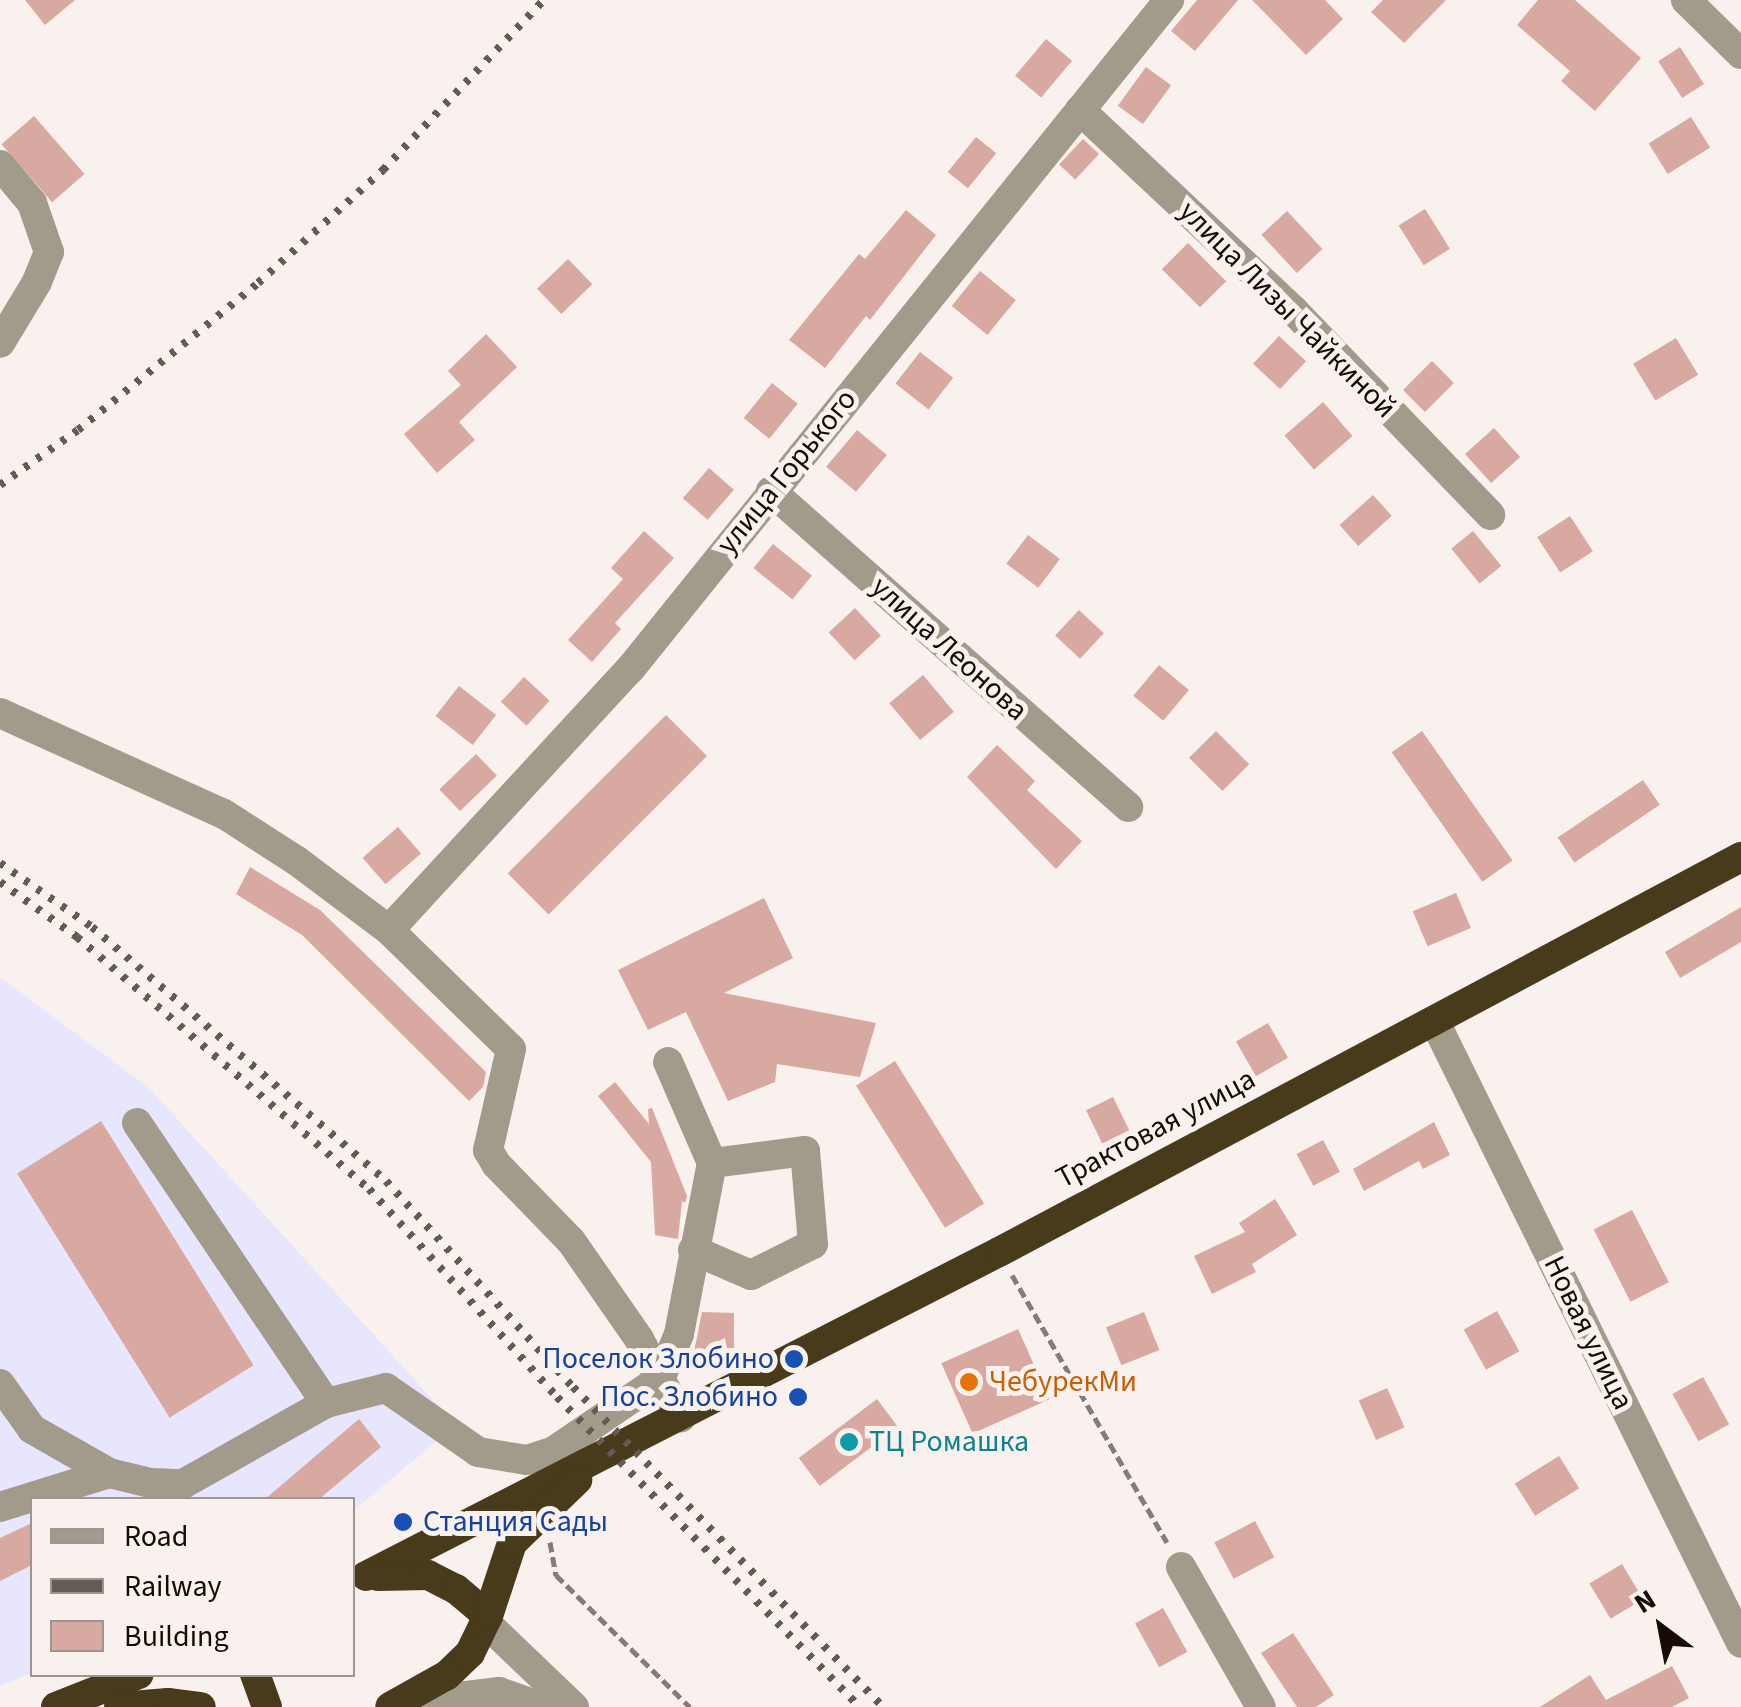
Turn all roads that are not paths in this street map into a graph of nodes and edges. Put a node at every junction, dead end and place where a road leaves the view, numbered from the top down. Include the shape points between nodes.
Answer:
1 (1169, 0) edge
2 (1686, 0) edge
3 (1741, 54) edge
4 (1080, 110) junction
5 (0, 165) edge
6 (0, 344) edge
7 (771, 491) junction
8 (1490, 514) dead end
9 (0, 712) edge
10 (1128, 807) dead end
11 (1741, 858) edge
12 (389, 930) junction
13 (1435, 1022) junction
14 (668, 1062) dead end
15 (137, 1123) dead end
16 (712, 1164) junction
17 (693, 1250) junction
18 (660, 1378) junction
19 (0, 1384) edge
20 (326, 1403) junction
21 (681, 1418) junction
22 (601, 1457) junction
23 (108, 1474) junction
24 (33, 1497) edge
25 (30, 1498) edge
26 (0, 1507) edge
27 (1181, 1566) road end
28 (359, 1579) edge
29 (487, 1619) junction
30 (1741, 1644) edge
31 (131, 1677) edge
32 (256, 1677) edge
33 (395, 1705) edge
34 (56, 1707) edge
35 (118, 1707) edge
36 (201, 1707) edge
37 (267, 1707) edge
38 (542, 1707) edge
39 (574, 1707) edge
40 (1261, 1707) edge

1 - 4 street, улица Горького
2 - 3 street
4 - 7 street, улица Горького
4 - 8 street, улица Лизы Чайкиной via 1294,310
5 - 6 street via 32,203 49,252
7 - 10 street, улица Леонова
7 - 12 street, улица Горького via 631,668
9 - 12 street via 224,814
11 - 13 highway, Трактовая улица
12 - 18 street via 511,1050 488,1150 571,1241
13 - 21 highway, Трактовая улица
13 - 30 street, Новая улица
14 - 16 street
15 - 20 street
16 - 17 street
16 - 17 street via 805,1152 813,1244 750,1275
17 - 18 street via 679,1334
18 - 20 street via 554,1450 527,1460 478,1452 386,1388
18 - 21 street
19 - 23 street via 32,1430
20 - 23 street via 183,1484
21 - 22 highway, Трактовая улица
22 - 28 highway, Трактовая улица
22 - 29 highway via 512,1543
23 - 24 street
25 - 26 street
27 - 40 street
28 - 29 highway via 428,1575 456,1589
29 - 33 highway via 470,1653 447,1675
29 - 39 street
31 - 34 highway
32 - 37 highway
33 - 38 street via 499,1692
35 - 36 highway

